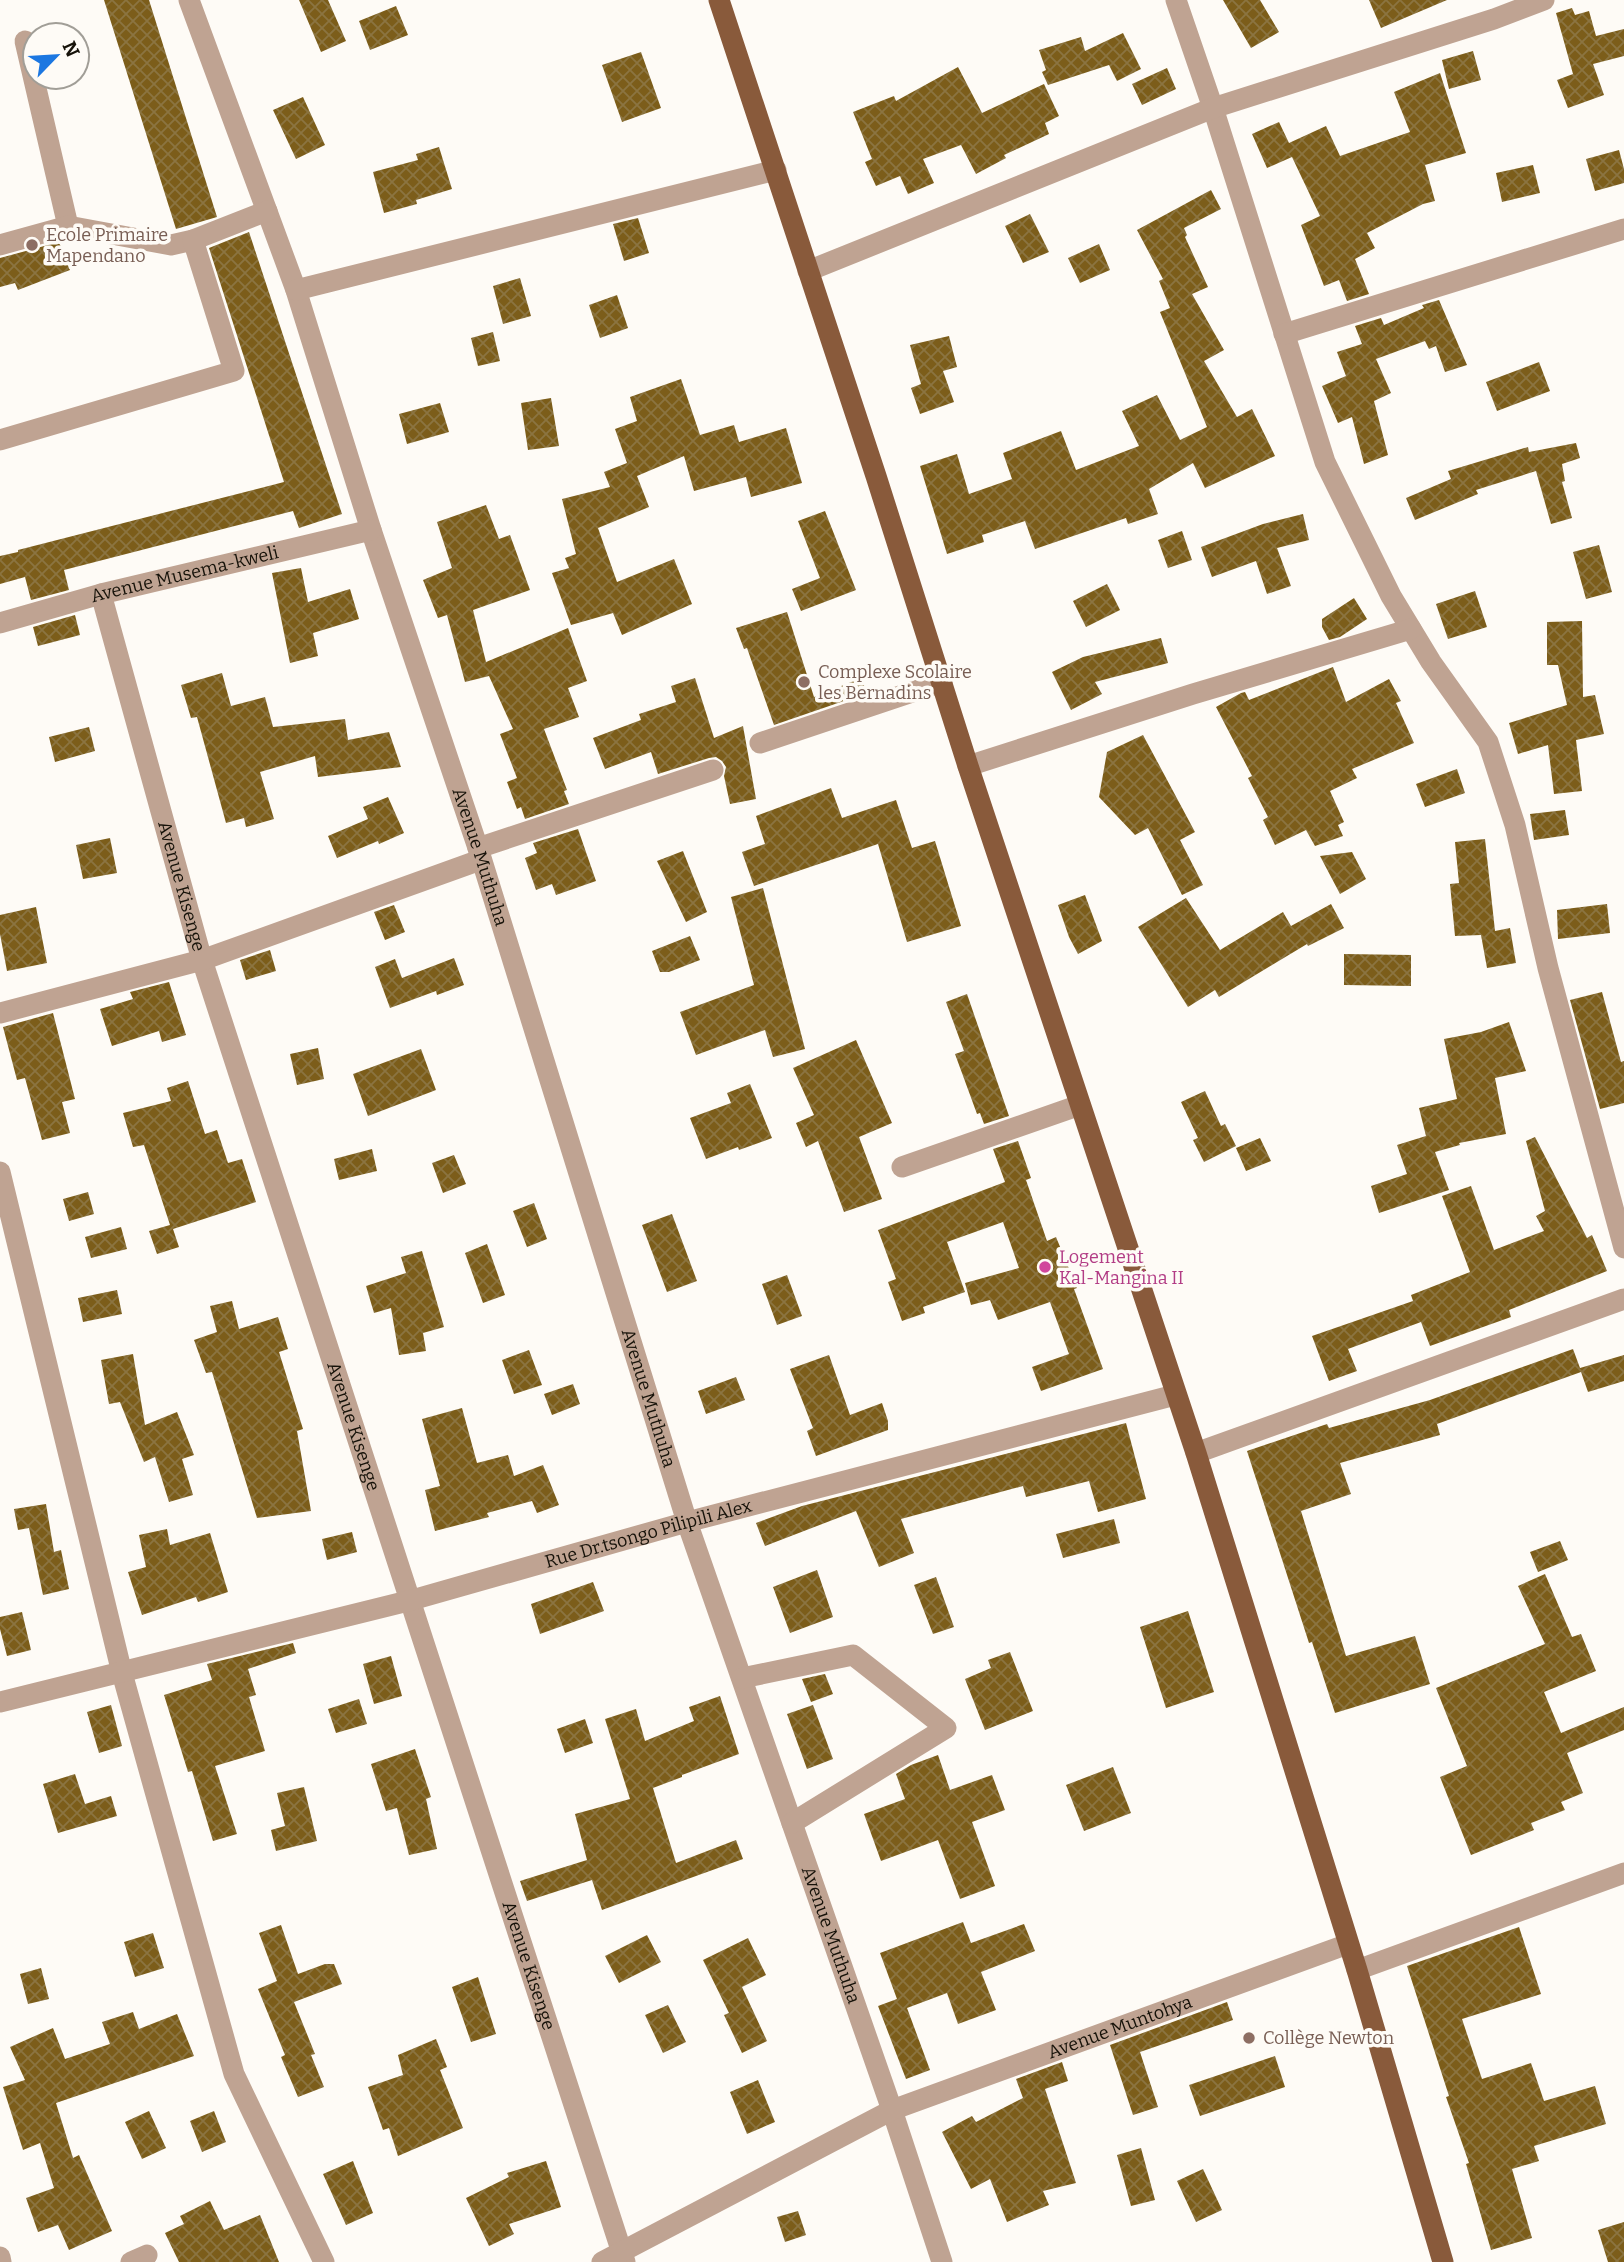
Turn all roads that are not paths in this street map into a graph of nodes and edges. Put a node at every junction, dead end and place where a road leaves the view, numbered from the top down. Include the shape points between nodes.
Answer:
1 (189, 0) edge
2 (719, 0) edge
3 (1176, 0) edge
4 (1544, 0) edge
5 (37, 91) edge
6 (1213, 108) junction
7 (776, 170) junction
8 (267, 211) junction
9 (68, 226) junction
10 (1624, 229) edge
11 (193, 240) junction
12 (0, 245) edge
13 (808, 271) junction
14 (296, 290) junction
15 (1284, 334) junction
16 (0, 440) edge
17 (371, 530) junction
18 (102, 594) junction
19 (0, 623) edge
20 (1411, 629) junction
21 (942, 682) junction
22 (760, 743) dead end
23 (968, 766) junction
24 (713, 770) dead end
25 (479, 854) junction
26 (202, 960) junction
27 (0, 1013) edge
28 (1080, 1105) junction
29 (902, 1167) dead end
30 (0, 1172) edge
31 (1624, 1248) edge
32 (1624, 1299) edge
33 (1175, 1395) junction
34 (1196, 1453) junction
35 (687, 1522) junction
36 (412, 1600) junction
37 (122, 1673) junction
38 (742, 1678) junction
39 (0, 1702) edge
40 (792, 1822) junction
41 (1624, 1873) edge
42 (1348, 1944) junction
43 (1356, 1970) junction
44 (892, 2110) junction
45 (616, 2259) edge
46 (324, 2262) edge
47 (942, 2262) edge
48 (1443, 2262) edge

1 - 8 street, Avenue Muthuha
2 - 7 main road
3 - 6 street
4 - 6 street
5 - 9 street
6 - 13 street
6 - 15 street
7 - 13 main road
7 - 14 street
8 - 11 street
8 - 14 street, Avenue Muthuha
9 - 11 street via 171,244
9 - 12 street
10 - 15 street
11 - 16 street via 234,371
13 - 21 main road
14 - 17 street, Avenue Muthuha
15 - 20 street via 1325,462
17 - 18 street, Avenue Musema-kweli
17 - 25 street, Avenue Muthuha
18 - 19 street, Avenue Musema-kweli
18 - 26 street, Avenue Kisenge
20 - 23 street
20 - 31 street via 1488,742 1514,825
21 - 22 street
21 - 23 main road
23 - 28 main road
24 - 25 street
25 - 26 street
25 - 35 street, Avenue Muthuha
26 - 27 street
26 - 36 street, Avenue Kisenge
28 - 29 street
28 - 33 main road
30 - 37 street
32 - 34 street
33 - 34 main road
33 - 35 street, Rue Dr.tsongo Pilipili Alex
34 - 42 main road
35 - 36 street, Rue Dr.tsongo Pilipili Alex
35 - 38 street, Avenue Muthuha
36 - 37 street, Rue Dr.tsongo Pilipili Alex
36 - 45 street, Avenue Kisenge
37 - 39 street, Rue Dr.tsongo Pilipili Alex
37 - 46 street via 234,2074
38 - 40 street, Avenue Muthuha
38 - 40 street via 853,1655 946,1728
40 - 44 street, Avenue Muthuha
41 - 43 street
42 - 43 main road
42 - 44 street, Avenue Muntohya
43 - 48 main road
44 - 45 street, Avenue Muntohya
44 - 47 street, Avenue Muthuha

